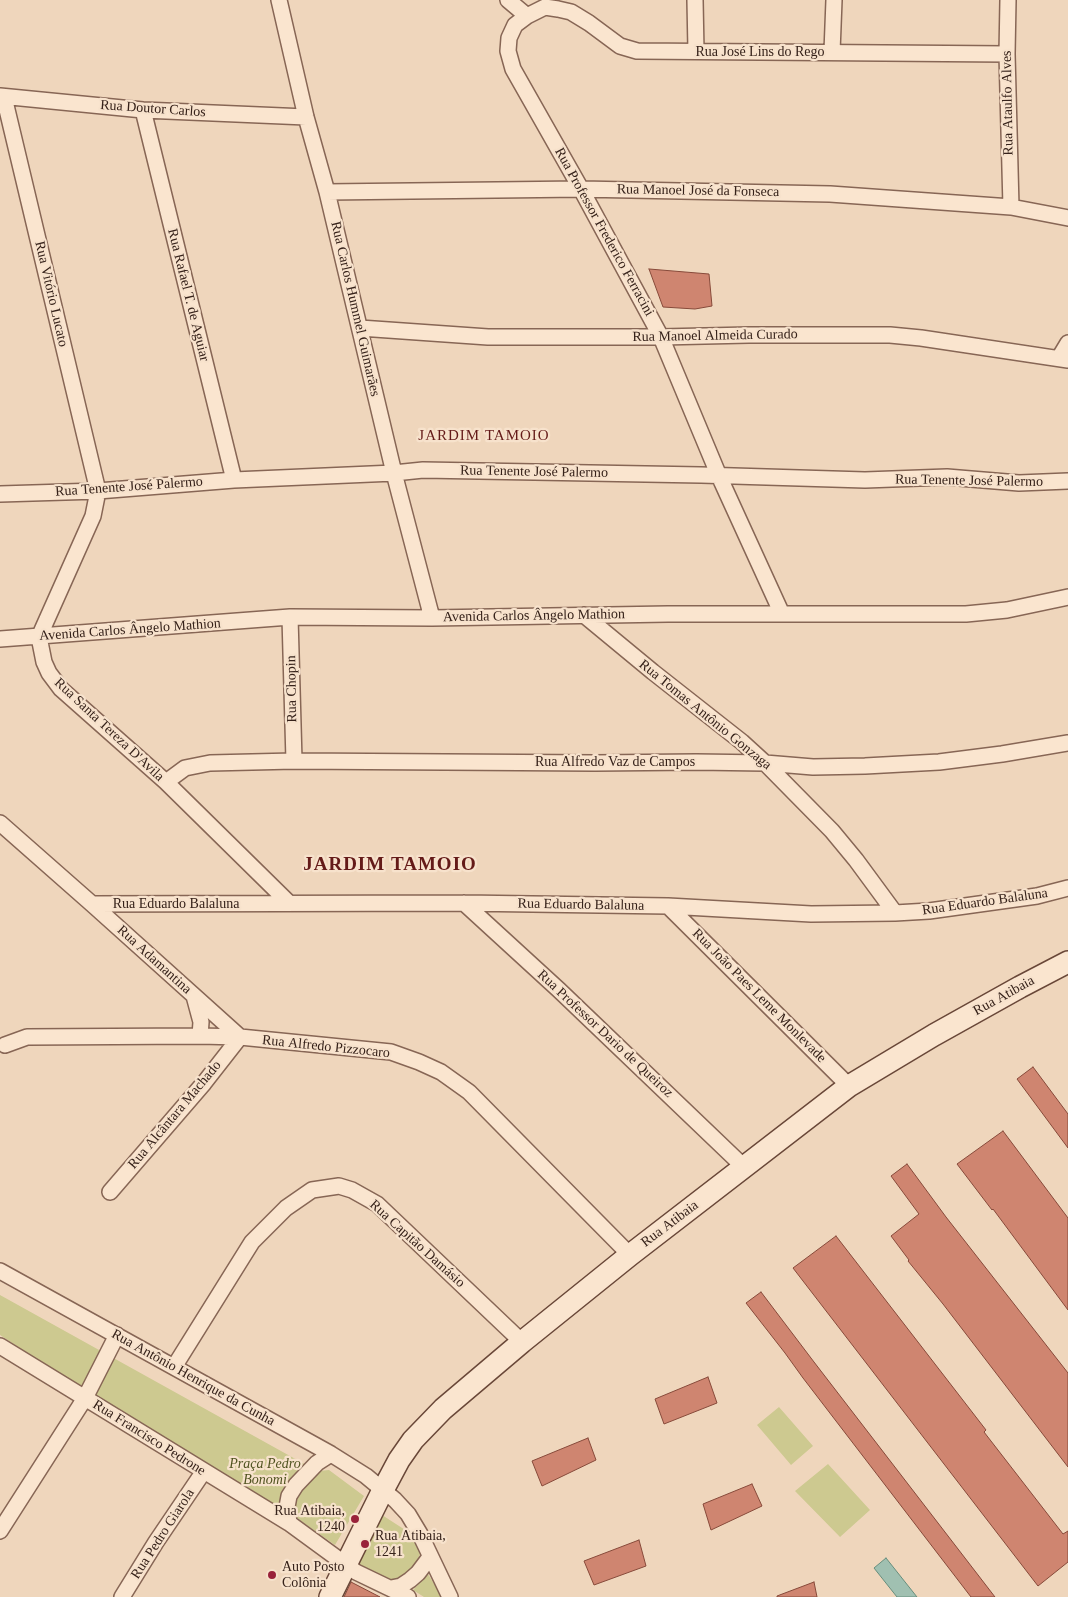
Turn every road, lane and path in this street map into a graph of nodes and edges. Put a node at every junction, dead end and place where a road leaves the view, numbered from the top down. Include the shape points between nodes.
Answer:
1 (279, 0) edge
2 (508, 0) edge
3 (695, 0) edge
4 (834, 0) edge
5 (1008, 0) edge
6 (527, 16) junction
7 (696, 51) junction
8 (832, 52) junction
9 (1007, 54) junction
10 (2, 97) edge
11 (143, 110) junction
12 (306, 117) junction
13 (581, 189) junction
14 (327, 192) junction
15 (1011, 207) junction
16 (1068, 218) edge
17 (360, 328) junction
18 (661, 337) junction
19 (1068, 343) edge
20 (1063, 358) edge
21 (394, 473) junction
22 (719, 476) junction
23 (234, 480) junction
24 (1068, 481) edge
25 (98, 491) junction
26 (0, 494) edge
27 (1068, 597) edge
28 (782, 614) junction
29 (584, 615) junction
30 (290, 617) junction
31 (432, 618) junction
32 (39, 637) junction
33 (0, 639) edge
34 (1068, 743) edge
35 (294, 761) junction
36 (765, 763) junction
37 (166, 782) junction
38 (0, 824) edge
39 (1068, 888) edge
40 (289, 903) junction
41 (464, 903) junction
42 (92, 904) junction
43 (668, 906) junction
44 (896, 913) junction
45 (1068, 962) edge
46 (194, 996) junction
47 (200, 1036) junction
48 (240, 1038) junction
49 (2, 1045) edge
50 (849, 1086) junction
51 (745, 1168) junction
52 (110, 1192) dead end
53 (630, 1255) junction
54 (0, 1271) edge
55 (117, 1336) junction
56 (522, 1342) junction
57 (0, 1346) edge
58 (174, 1367) junction
59 (85, 1398) junction
60 (330, 1454) junction
61 (204, 1471) junction
62 (382, 1490) junction
63 (290, 1523) junction
64 (0, 1531) edge
65 (430, 1557) junction
66 (346, 1565) junction
67 (391, 1588) junction
68 (122, 1597) edge
69 (330, 1597) edge
70 (408, 1597) edge
71 (450, 1597) edge

1 - 12 street, Rua Carlos Hummel Guimarães
2 - 6 street
3 - 7 street
4 - 8 street
5 - 9 street, Rua Ataulfo Alves
6 - 7 street, Rua José Lins do Rego via 545,7 558,9 571,12 620,46 637,51
6 - 13 street, Rua Professor Frederico Ferracini via 516,25 509,38 508,51 514,69
7 - 8 street, Rua José Lins do Rego
8 - 9 street, Rua José Lins do Rego
9 - 15 street, Rua Ataulfo Alves
10 - 11 street, Rua Doutor Carlos
10 - 25 street, Rua Vitório Lucato
11 - 12 street, Rua Doutor Carlos
11 - 23 street, Rua Rafael T. de Aguiar
12 - 14 street, Rua Carlos Hummel Guimarães
13 - 14 street, Rua Manoel José da Fonseca
13 - 15 street, Rua Manoel José da Fonseca via 830,194
13 - 18 street, Rua Professor Frederico Ferracini
14 - 17 street, Rua Carlos Hummel Guimarães
15 - 16 street, Rua Manoel José da Fonseca
17 - 18 street, Rua Manoel Almeida Curado via 488,337
17 - 21 street, Rua Carlos Hummel Guimarães
18 - 20 street, Rua Manoel Almeida Curado via 890,335
18 - 22 street, Rua Professor Frederico Ferracini
19 - 20 street
21 - 22 street, Rua Tenente José Palermo via 423,470
21 - 23 street, Rua Tenente José Palermo
21 - 31 street, Rua Carlos Hummel Guimarães
22 - 24 street, Rua Tenente José Palermo via 865,480 947,478 1019,483
22 - 28 street, Rua Professor Frederico Ferracini
23 - 25 street, Rua Tenente José Palermo
25 - 26 street, Rua Tenente José Palermo
25 - 32 street via 92,516
27 - 28 street, Avenida Carlos Ângelo Mathion via 1008,610 966,614
28 - 29 street, Avenida Carlos Ângelo Mathion
29 - 31 street, Avenida Carlos Ângelo Mathion
29 - 36 street, Rua Tomas Antônio Gonzaga
30 - 31 street, Avenida Carlos Ângelo Mathion
30 - 32 street, Avenida Carlos Ângelo Mathion
30 - 35 street, Rua Chopin
32 - 33 street, Avenida Carlos Ângelo Mathion
32 - 37 street, Rua Santa Tereza D'Avila via 49,674 61,689
34 - 36 street, Rua Alfredo Vaz de Campos via 938,762 813,767
35 - 36 street, Rua Alfredo Vaz de Campos
35 - 37 street, Rua Alfredo Vaz de Campos via 210,763 184,768
36 - 44 street, Rua Tomas Antônio Gonzaga via 832,831
37 - 40 street, Rua Santa Tereza D'Avila
38 - 42 street, Rua Adamantina
39 - 44 street, Rua Eduardo Balaluna via 1036,896
40 - 41 street, Rua Eduardo Balaluna
40 - 42 street, Rua Eduardo Balaluna
41 - 43 street, Rua Eduardo Balaluna
41 - 51 street, Rua Professor Dario de Queiroz
42 - 46 street, Rua Adamantina
43 - 44 street, Rua Eduardo Balaluna via 812,914
43 - 50 street, Rua João Paes Leme Monlevade
45 - 50 main road, Rua Atibaia via 926,1039
46 - 47 street via 201,1022
46 - 48 street, Rua Adamantina
47 - 48 street, Rua Alfredo Pizzocaro
47 - 49 street, Rua Alfredo Pizzocaro via 27,1037
48 - 52 street, Rua Alcântara Machado
48 - 53 street, Rua Alfredo Pizzocaro via 391,1052 441,1072 469,1092
50 - 51 main road, Rua Atibaia
51 - 53 main road, Rua Atibaia
53 - 56 main road, Rua Atibaia
54 - 55 street, Rua Antônio Henrique da Cunha
55 - 58 street, Rua Antônio Henrique da Cunha
55 - 59 street
56 - 58 street, Rua Capitão Damásio via 377,1204 338,1186 312,1190 286,1208 252,1242
56 - 62 main road, Rua Atibaia via 443,1409 413,1440
57 - 59 street, Rua Francisco Pedrone
58 - 60 street, Rua Antônio Henrique da Cunha
59 - 61 street, Rua Francisco Pedrone
59 - 64 street
60 - 62 street, Rua Antônio Henrique da Cunha
60 - 63 street via 296,1485 287,1507
61 - 63 street, Rua Francisco Pedrone
61 - 68 street, Rua Pedro Giarola
62 - 65 street, Rua Antônio Henrique da Cunha via 408,1514
62 - 66 main road, Rua Atibaia
63 - 66 street, Rua Francisco Pedrone
65 - 67 street via 410,1580
65 - 71 street, Rua Antônio Henrique da Cunha
66 - 67 street, Rua Francisco Pedrone
66 - 69 main road, Rua Atibaia
67 - 70 street, Rua Francisco Pedrone

